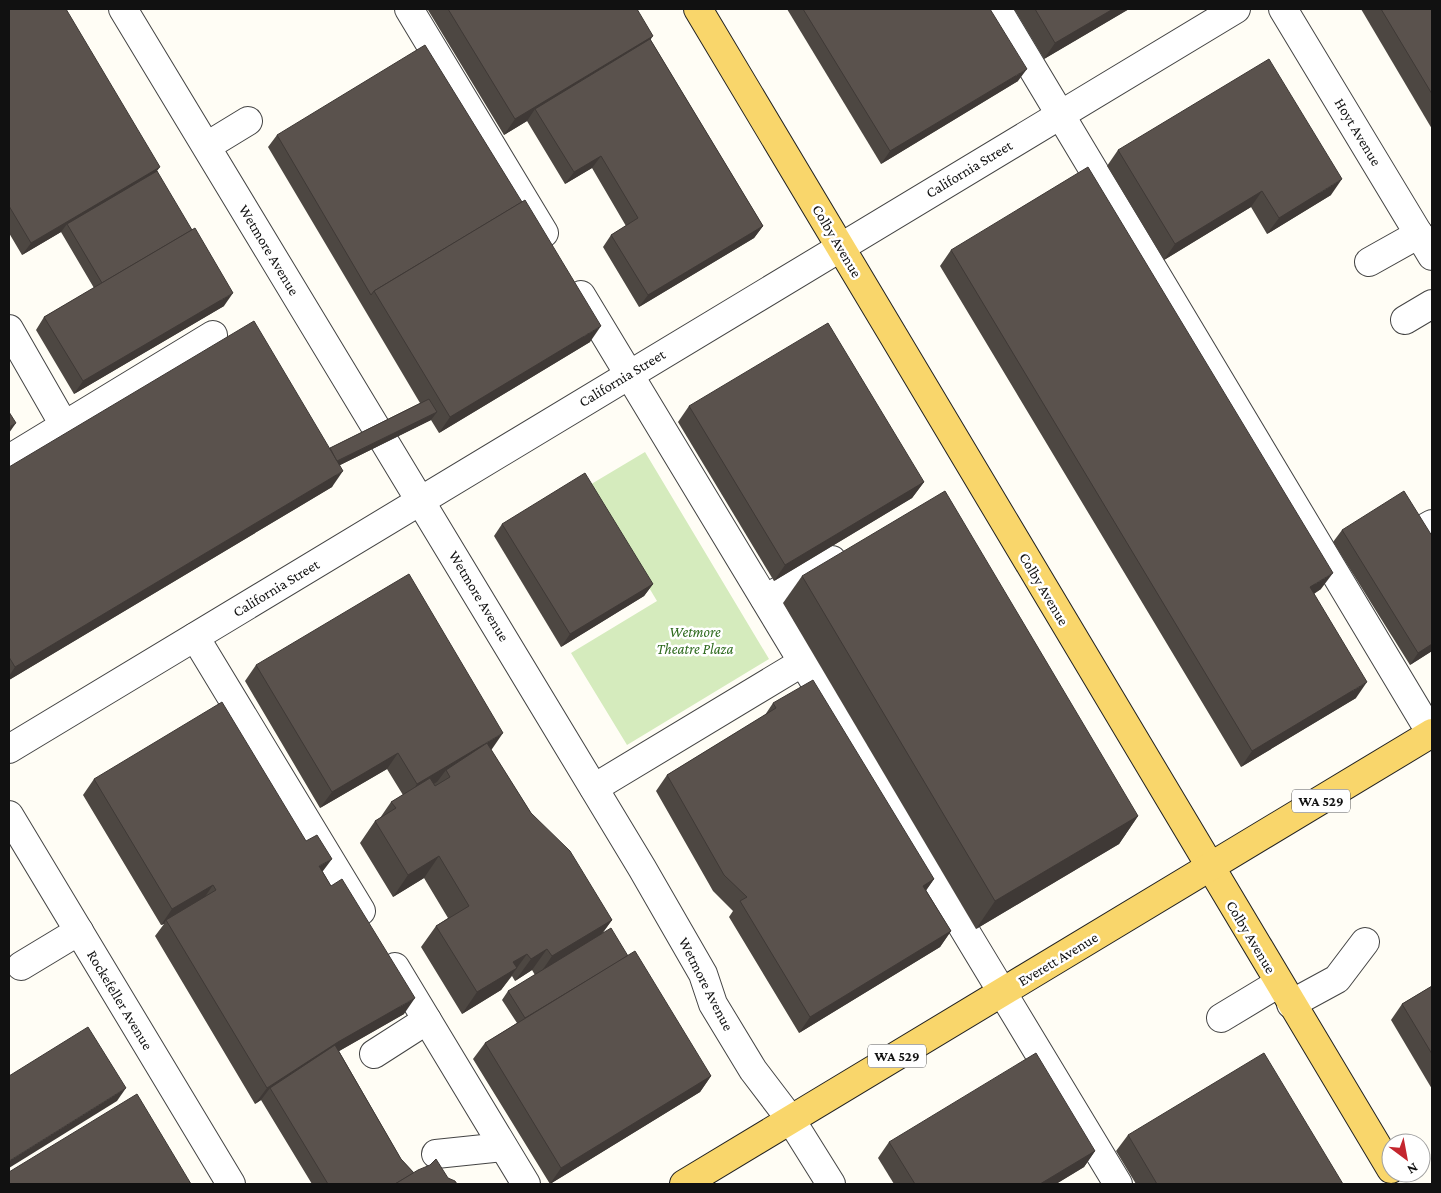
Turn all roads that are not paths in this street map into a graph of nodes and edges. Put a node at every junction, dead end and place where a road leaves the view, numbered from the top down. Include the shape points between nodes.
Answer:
1 (123, 9) edge
2 (698, 9) edge
3 (997, 9) edge
4 (1236, 9) edge
5 (1283, 9) edge
6 (408, 21) edge
7 (1060, 114) junction
8 (248, 121) dead end
9 (207, 146) junction
10 (1425, 245) edge
11 (841, 246) junction
12 (1369, 262) dead end
13 (1432, 304) edge
14 (1405, 320) dead end
15 (9, 329) edge
16 (213, 335) dead end
17 (628, 374) junction
18 (64, 425) junction
19 (9, 458) edge
20 (420, 500) junction
21 (1432, 524) edge
22 (1432, 544) edge
23 (856, 546) edge
24 (765, 600) junction
25 (195, 637) junction
26 (803, 662) junction
27 (1432, 734) edge
28 (9, 749) edge
29 (594, 788) junction
30 (9, 815) edge
31 (1209, 868) junction
32 (79, 931) junction
33 (1365, 942) dead end
34 (22, 966) dead end
35 (1003, 992) junction
36 (1285, 993) junction
37 (1221, 1018) dead end
38 (427, 1020) junction
39 (374, 1054) dead end
40 (791, 1120) junction
41 (503, 1147) junction
42 (1381, 1152) edge
43 (436, 1154) dead end
44 (231, 1184) edge
45 (526, 1184) edge
46 (684, 1184) edge
47 (831, 1184) edge
48 (1118, 1184) edge

1 - 9 street, Wetmore Avenue
2 - 11 main road, Colby Avenue
3 - 7 street
4 - 7 street, California Street
5 - 10 street, Hoyt Avenue
6 - 17 street via 561,261
7 - 11 street, California Street
7 - 27 street via 1177,294 1300,496
8 - 9 street
9 - 20 street, Wetmore Avenue
10 - 12 street
11 - 17 street, California Street
11 - 31 main road, Colby Avenue
13 - 14 street
15 - 18 street
16 - 18 street
17 - 20 street, California Street
17 - 24 street
18 - 19 street
20 - 25 street, California Street
20 - 29 street, Wetmore Avenue
21 - 22 street via 1423,529
23 - 24 street
24 - 26 street
25 - 28 street, California Street
25 - 38 street
26 - 29 street
26 - 35 street
27 - 31 main road, Everett Avenue / WA 529
29 - 40 street, Wetmore Avenue via 703,974 713,1004 753,1070
30 - 32 street, Rockefeller Avenue
31 - 35 main road, Everett Avenue / WA 529
31 - 36 main road, Colby Avenue
32 - 34 street
32 - 44 street, Rockefeller Avenue
33 - 36 street via 1337,979
35 - 40 main road, Everett Avenue / WA 529
35 - 48 street via 1078,1103
36 - 37 street
36 - 42 main road, Colby Avenue
38 - 39 street
38 - 41 street
40 - 46 main road, Everett Avenue / WA 529
40 - 47 street, Wetmore Avenue
41 - 43 street
41 - 45 street

